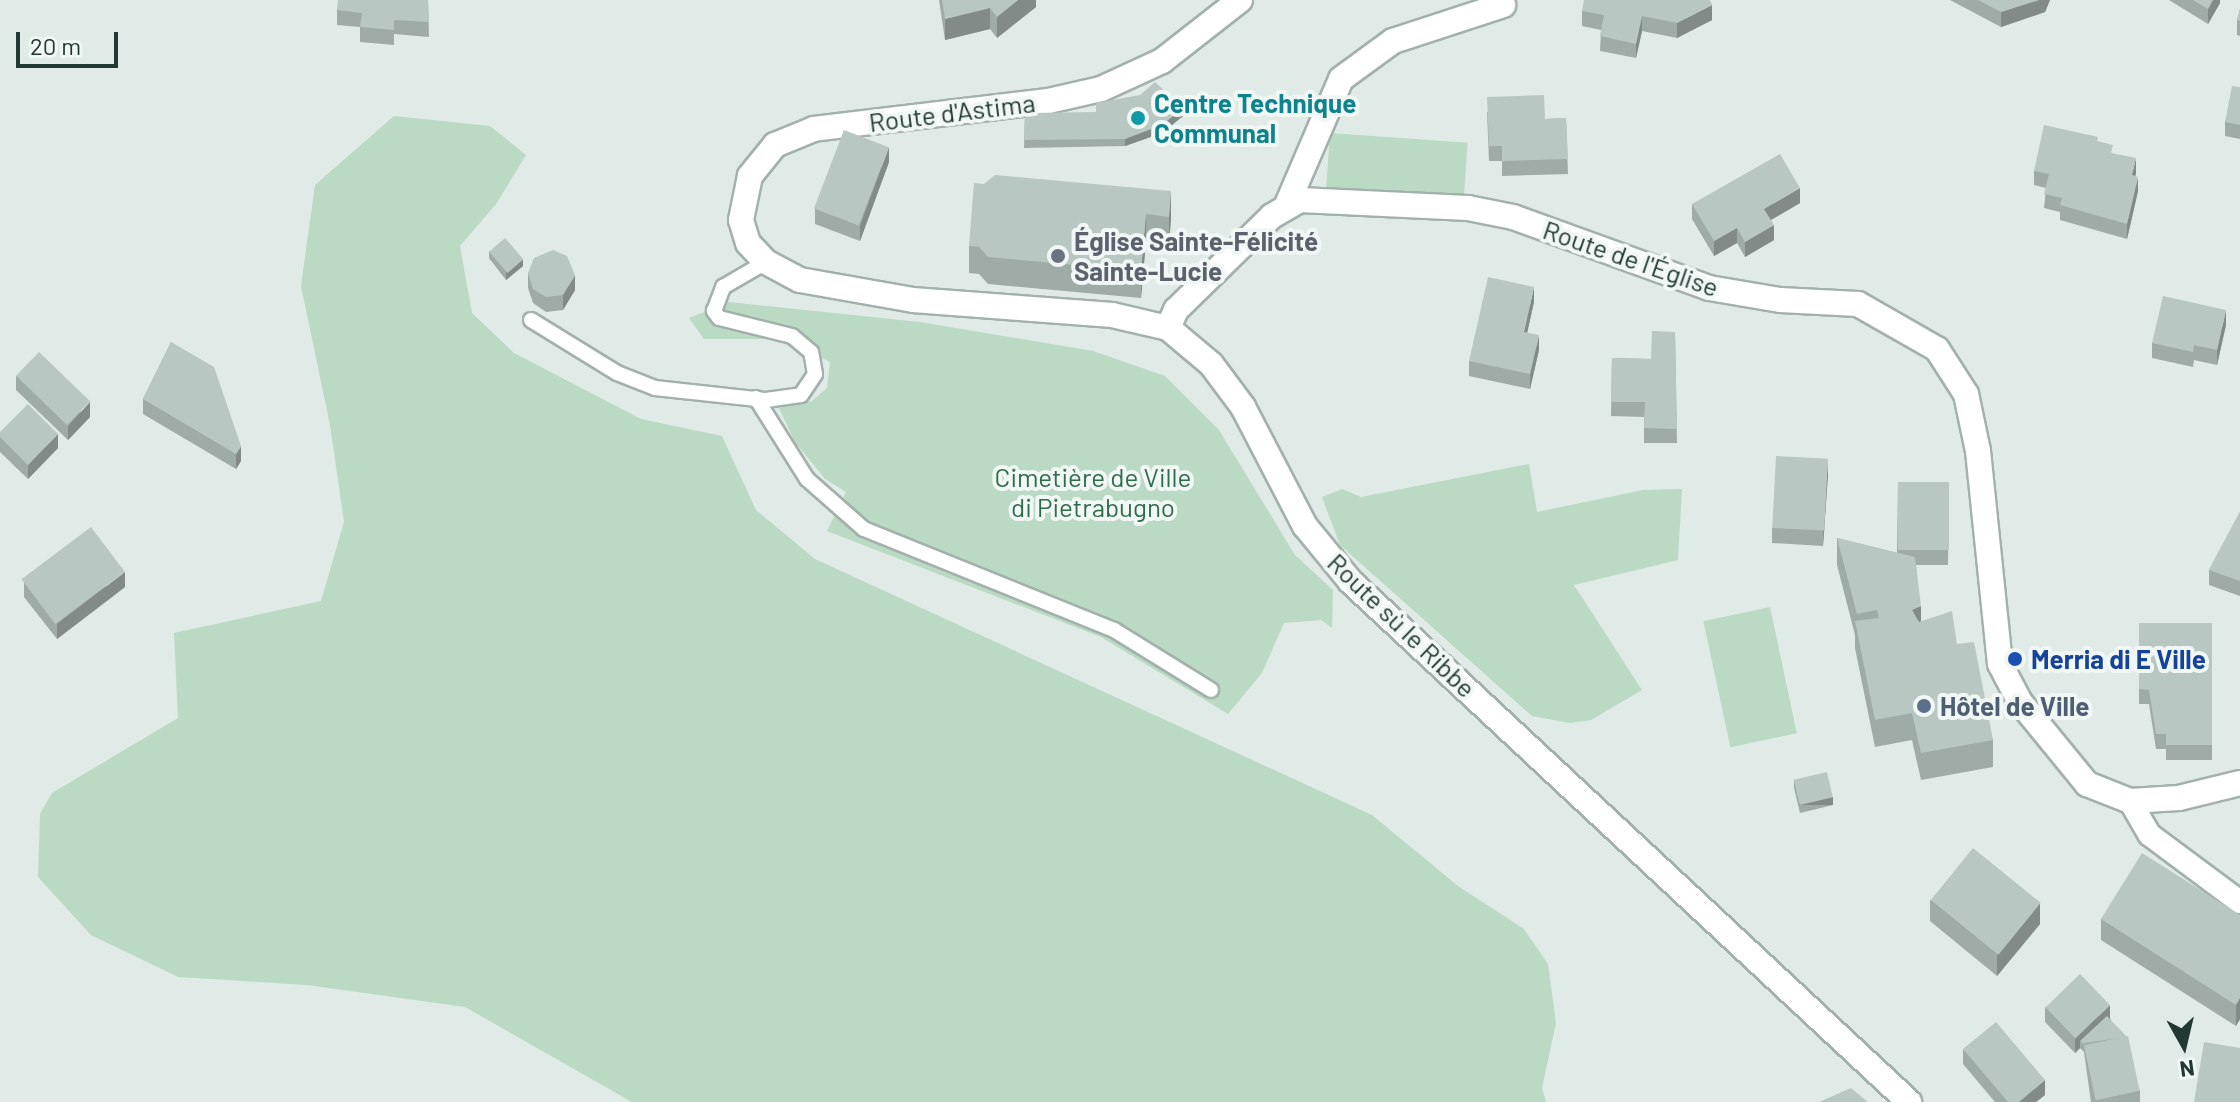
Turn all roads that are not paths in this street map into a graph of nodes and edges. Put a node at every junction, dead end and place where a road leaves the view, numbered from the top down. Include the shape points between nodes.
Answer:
1 (1240, 0) edge
2 (1503, 5) dead end
3 (1286, 207) junction
4 (766, 262) junction
5 (531, 320) dead end
6 (1168, 328) junction
7 (756, 398) junction
8 (1211, 690) dead end
9 (2240, 783) edge
10 (2130, 801) junction
11 (2240, 902) edge
12 (1909, 1102) edge

1 - 4 main road, Route d'Astima via 1162,61 1101,89 1048,101 814,129 775,145 750,176 741,220 748,243
2 - 3 main road via 1393,41 1341,79
3 - 6 main road via 1176,310
3 - 10 main road, Route de l'Église via 1300,200 1351,199 1513,217 1709,288 1780,300 1858,304 1937,349 1966,394 1978,451 2000,664 2020,702 2087,784
4 - 6 main road, Route sù le Ribbe via 800,280 913,300 1112,315
4 - 7 lane via 723,287 714,311 719,318 792,336 811,352 815,374 801,395
5 - 7 lane via 617,373 655,388
6 - 12 main road, Route sù le Ribbe via 1211,364 1243,407 1305,526 1351,582
7 - 8 lane via 807,479 864,529 1114,630
9 - 10 main road, Route de l'Église via 2179,798
10 - 11 street via 2150,835

